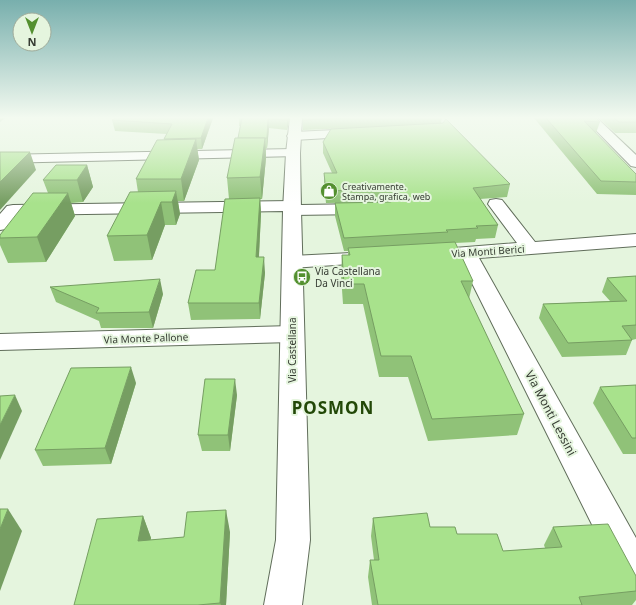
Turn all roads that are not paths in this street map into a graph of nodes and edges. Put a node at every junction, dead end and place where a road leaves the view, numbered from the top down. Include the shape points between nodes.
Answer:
1 (268, 146) edge
2 (294, 146) edge
3 (619, 146) edge
4 (0, 159) edge
5 (636, 163) edge
6 (496, 204) dead end
7 (292, 208) junction
8 (382, 209) edge
9 (0, 225) edge
10 (633, 244) edge
11 (530, 248) junction
12 (467, 253) junction
13 (435, 255) edge
14 (387, 257) edge
15 (292, 262) junction
16 (292, 334) junction
17 (0, 342) edge
18 (636, 574) edge
19 (283, 605) edge

1 - 4 street
2 - 7 street, Via Castellana
3 - 5 street
6 - 11 street
7 - 8 street
7 - 9 street via 13,210
7 - 15 street, Via Castellana
10 - 11 street, Via Monti Berici
11 - 12 street, Via Monti Berici
12 - 13 street, Via Monti Berici
12 - 18 street, Via Monti Lessini
14 - 15 street
15 - 16 street, Via Castellana
16 - 17 street, Via Monte Pallone
16 - 19 street, Via Castellana via 293,540

